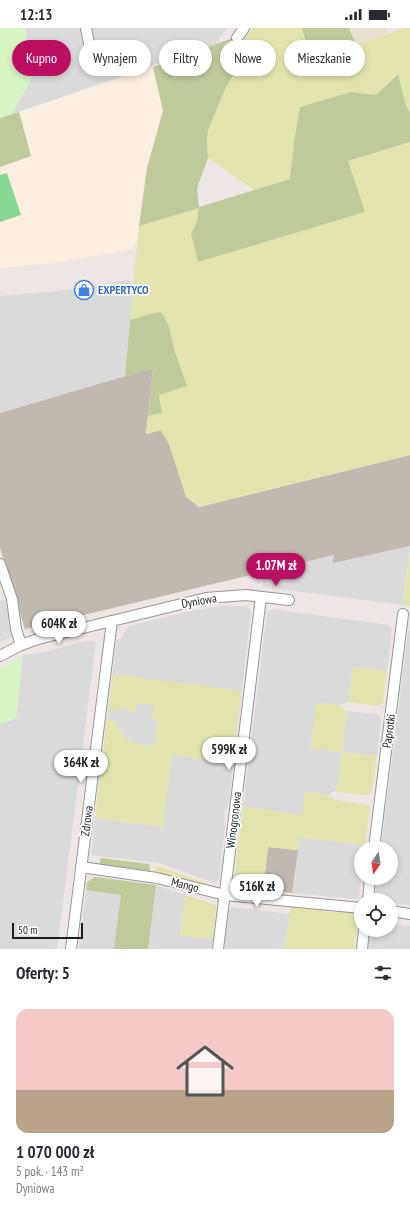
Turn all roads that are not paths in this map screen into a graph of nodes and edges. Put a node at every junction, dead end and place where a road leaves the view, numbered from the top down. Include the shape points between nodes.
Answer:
1 (86, 28) edge
2 (244, 28) edge
3 (237, 38) dead end
4 (88, 40) edge
5 (0, 564) edge
6 (261, 597) junction
7 (288, 600) dead end
8 (402, 614) dead end
9 (112, 621) junction
10 (20, 645) junction
11 (0, 656) edge
12 (375, 841) edge
13 (82, 867) junction
14 (224, 895) junction
15 (354, 907) edge
16 (398, 912) edge
17 (410, 914) edge
18 (363, 937) edge
19 (71, 949) edge
20 (218, 949) edge
21 (362, 949) edge

1 - 4 street
2 - 3 street
5 - 10 street via 12,599
6 - 7 street, Dyniowa
6 - 9 street, Dyniowa via 246,595 206,598
6 - 14 street, Winogronowa
8 - 12 street, Paprotki
9 - 10 street, Dyniowa
9 - 13 street, Zdrowa
10 - 11 street, Dyniowa
13 - 14 street, Mango via 157,878
13 - 19 street, Zdrowa
14 - 15 street, Mango
14 - 20 street, Winogronowa
16 - 17 street
18 - 21 street

